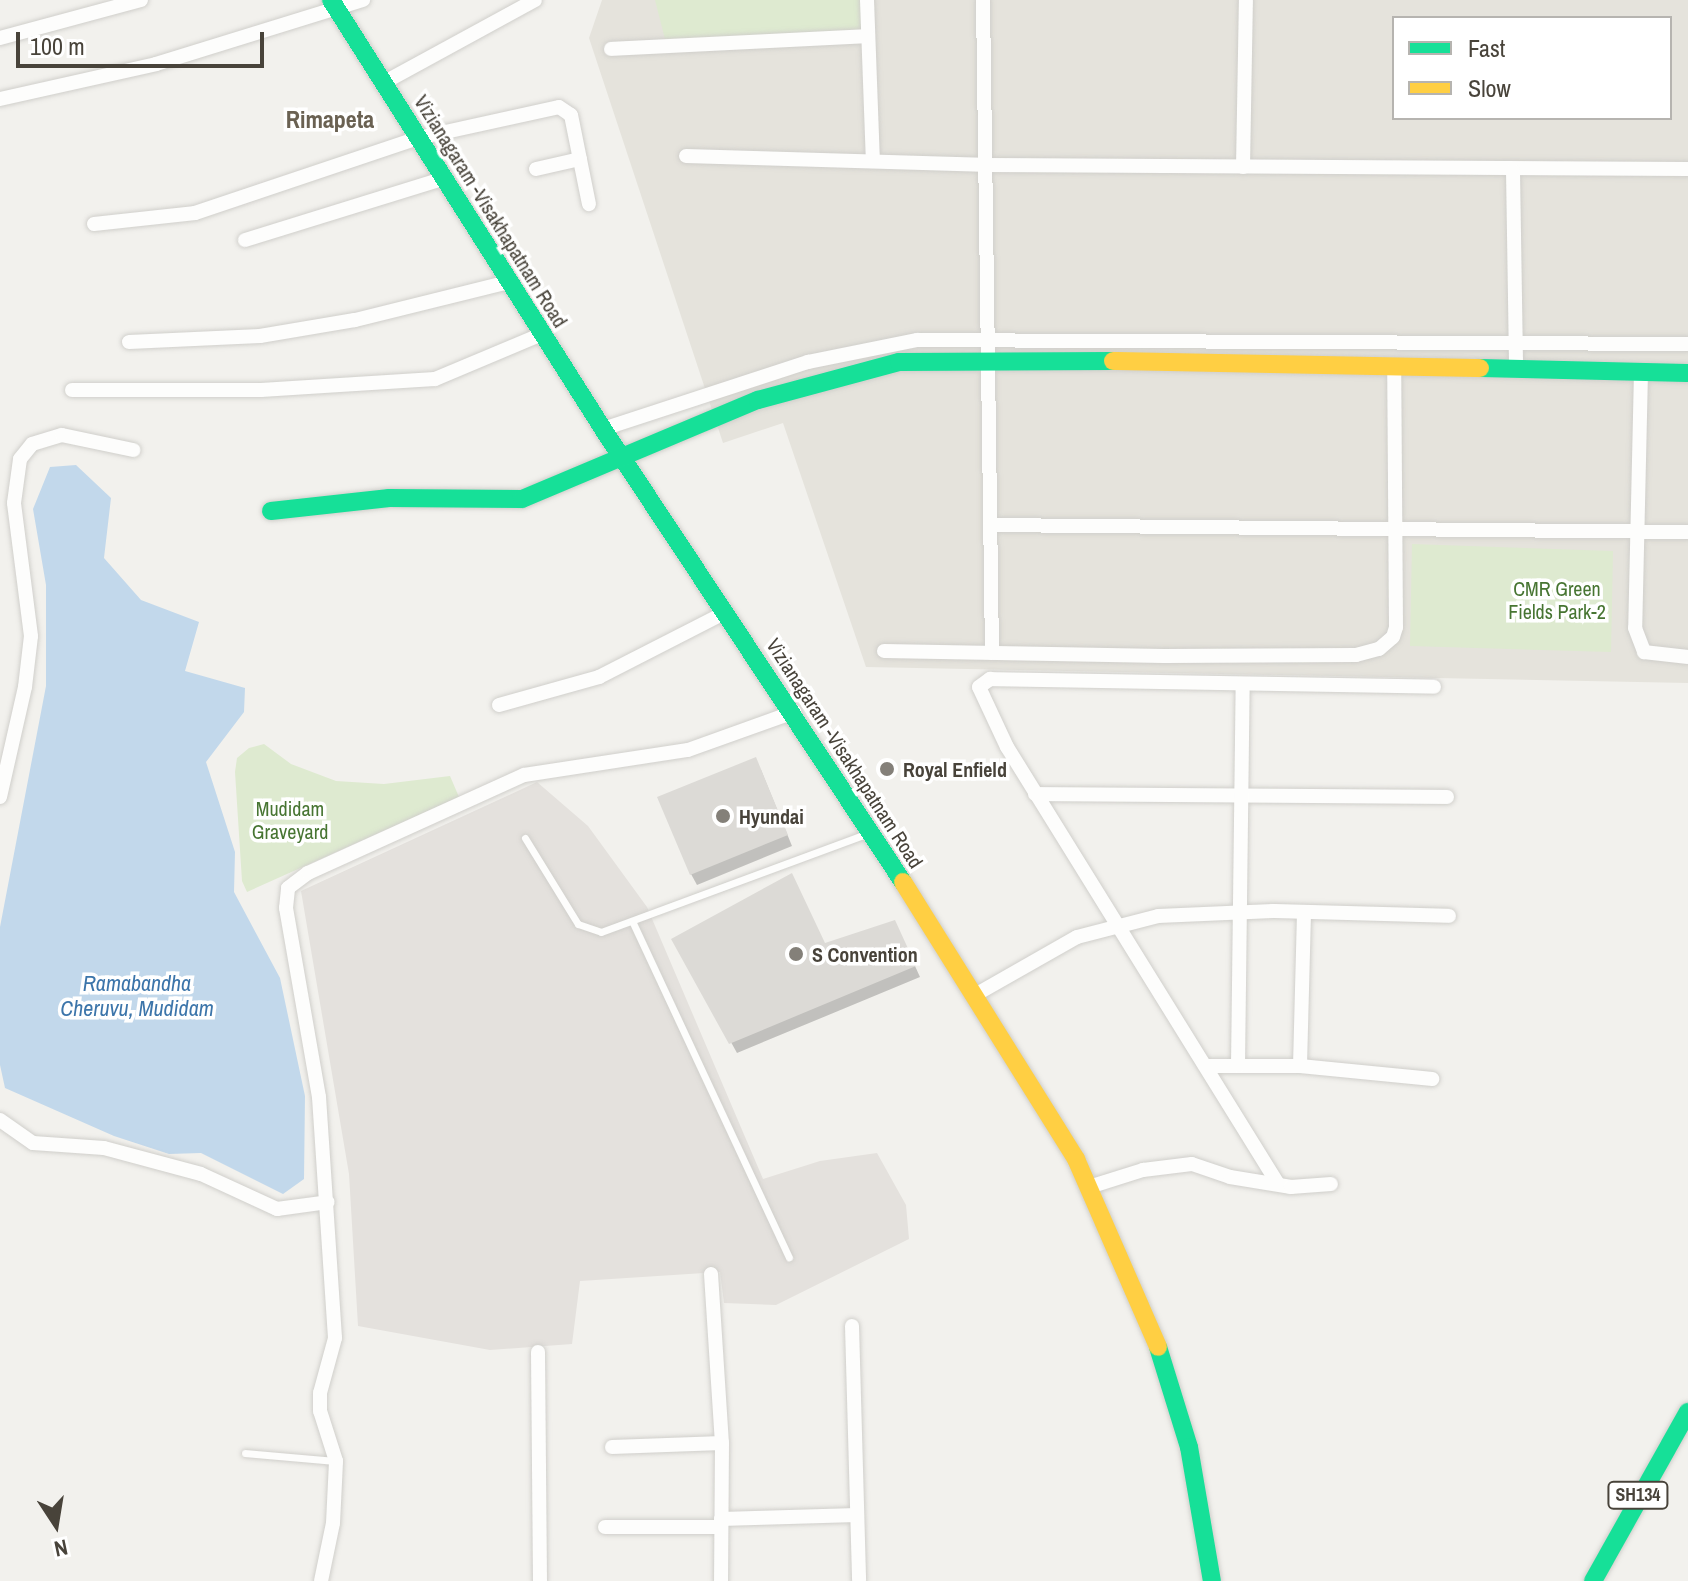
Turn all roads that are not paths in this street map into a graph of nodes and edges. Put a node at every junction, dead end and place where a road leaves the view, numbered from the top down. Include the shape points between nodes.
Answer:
1 (141, 0) edge
2 (363, 0) edge
3 (535, 0) edge
4 (867, 0) edge
5 (983, 0) edge
6 (1246, 0) edge
7 (334, 4) edge
8 (868, 36) junction
9 (0, 38) edge
10 (611, 49) dead end
11 (383, 83) junction
12 (0, 99) edge
13 (418, 138) junction
14 (686, 156) dead end
15 (580, 159) junction
16 (873, 161) junction
17 (982, 165) junction
18 (1243, 167) junction
19 (536, 169) dead end
20 (1688, 169) edge
21 (1513, 171) junction
22 (442, 179) junction
23 (589, 204) dead end
24 (94, 224) dead end
25 (245, 240) dead end
26 (508, 282) junction
27 (542, 334) junction
28 (986, 339) junction
29 (129, 342) dead end
30 (1516, 343) junction
31 (1688, 344) edge
32 (987, 361) junction
33 (1394, 367) junction
34 (1516, 370) junction
35 (1641, 372) junction
36 (1688, 373) edge
37 (72, 390) dead end
38 (603, 429) junction
39 (133, 450) dead end
40 (622, 459) junction
41 (271, 511) dead end
42 (991, 525) junction
43 (1397, 531) junction
44 (1635, 531) junction
45 (1688, 532) edge
46 (726, 612) junction
47 (884, 651) dead end
48 (992, 653) junction
49 (1688, 657) edge
50 (1243, 684) junction
51 (1434, 687) dead end
52 (499, 705) dead end
53 (794, 712) junction
54 (1035, 794) junction
55 (1242, 794) junction
56 (0, 797) edge
57 (1447, 797) dead end
58 (870, 832) junction
59 (525, 838) dead end
60 (1239, 913) junction
61 (1304, 913) junction
62 (1449, 916) dead end
63 (633, 923) junction
64 (1115, 924) junction
65 (975, 995) junction
66 (1207, 1066) junction
67 (1238, 1066) junction
68 (1300, 1066) junction
69 (1432, 1079) dead end
70 (0, 1120) edge
71 (1278, 1184) junction
72 (1331, 1184) dead end
73 (1089, 1187) junction
74 (328, 1202) junction
75 (789, 1257) dead end
76 (711, 1274) dead end
77 (852, 1326) dead end
78 (538, 1352) dead end
79 (1688, 1412) edge
80 (1680, 1440) edge
81 (722, 1443) junction
82 (612, 1447) dead end
83 (245, 1453) dead end
84 (336, 1461) junction
85 (857, 1515) junction
86 (721, 1523) junction
87 (605, 1527) dead end
88 (321, 1581) edge
89 (540, 1581) edge
90 (721, 1581) edge
91 (859, 1581) edge
92 (1212, 1581) edge
93 (1593, 1581) edge

1 - 9 street
2 - 7 street
3 - 11 street
4 - 8 street
5 - 17 street
6 - 18 street
7 - 11 main road, Vizianagaram -Visakhapatnam Road
7 - 12 street via 156,64
8 - 10 street
8 - 16 street
11 - 13 main road, Vizianagaram -Visakhapatnam Road
13 - 15 street via 566,107
13 - 22 main road, Vizianagaram -Visakhapatnam Road
13 - 24 street via 195,213
14 - 16 street
15 - 19 street
15 - 23 street
16 - 17 street
17 - 18 street
17 - 28 street
18 - 21 street
20 - 21 street
21 - 30 street
22 - 25 street
22 - 26 main road, Vizianagaram -Visakhapatnam Road
26 - 27 main road, Vizianagaram -Visakhapatnam Road
26 - 29 street via 317,327 260,336
27 - 37 street via 435,379 261,390
27 - 38 main road, Vizianagaram -Visakhapatnam Road
28 - 30 street
28 - 32 street
28 - 38 street via 917,340 808,362
30 - 31 street
30 - 34 street
32 - 33 main road
32 - 40 main road via 899,362 842,374 758,400
32 - 42 street
33 - 34 main road
33 - 43 street
34 - 35 main road
35 - 36 main road
35 - 44 street
38 - 40 main road, Vizianagaram -Visakhapatnam Road
39 - 56 street via 62,435 32,444 20,459 14,503 31,636
40 - 41 main road via 522,499 389,498
40 - 46 main road, Vizianagaram -Visakhapatnam Road
42 - 43 street
42 - 48 street
43 - 44 street
43 - 48 street via 1396,627 1388,643 1370,653
44 - 45 street
44 - 49 street via 1639,647 1652,656
46 - 52 street via 599,677
46 - 53 main road, Vizianagaram -Visakhapatnam Road
47 - 48 street
50 - 51 street
50 - 54 street via 982,681 984,706
50 - 55 street
53 - 58 main road, Vizianagaram -Visakhapatnam Road
53 - 74 street via 688,750 524,775 294,880 286,908 319,1097
54 - 55 street
54 - 64 street
55 - 57 street
55 - 60 street
58 - 63 lane
58 - 65 main road, Vizianagaram -Visakhapatnam Road
59 - 63 lane via 585,930 601,932
60 - 61 street
60 - 64 street
60 - 67 street
61 - 62 street
61 - 68 street
63 - 75 lane
64 - 65 street via 1077,937
64 - 66 street
65 - 73 main road, Vizianagaram -Visakhapatnam Road
66 - 67 street
66 - 71 street
67 - 68 street
68 - 69 street
70 - 74 street via 33,1143 81,1144 166,1164 236,1188 277,1209
71 - 72 street
71 - 73 street via 1192,1164 1143,1170
73 - 92 main road, Vizianagaram -Visakhapatnam Road via 1154,1336 1189,1447
74 - 84 street via 335,1338 320,1411
76 - 81 street
77 - 85 street
78 - 89 street
79 - 80 main road, SH134
80 - 93 main road, SH134
81 - 82 street
81 - 86 street
83 - 84 lane
84 - 88 street via 333,1523
85 - 86 street
85 - 91 street
86 - 87 street
86 - 90 street

